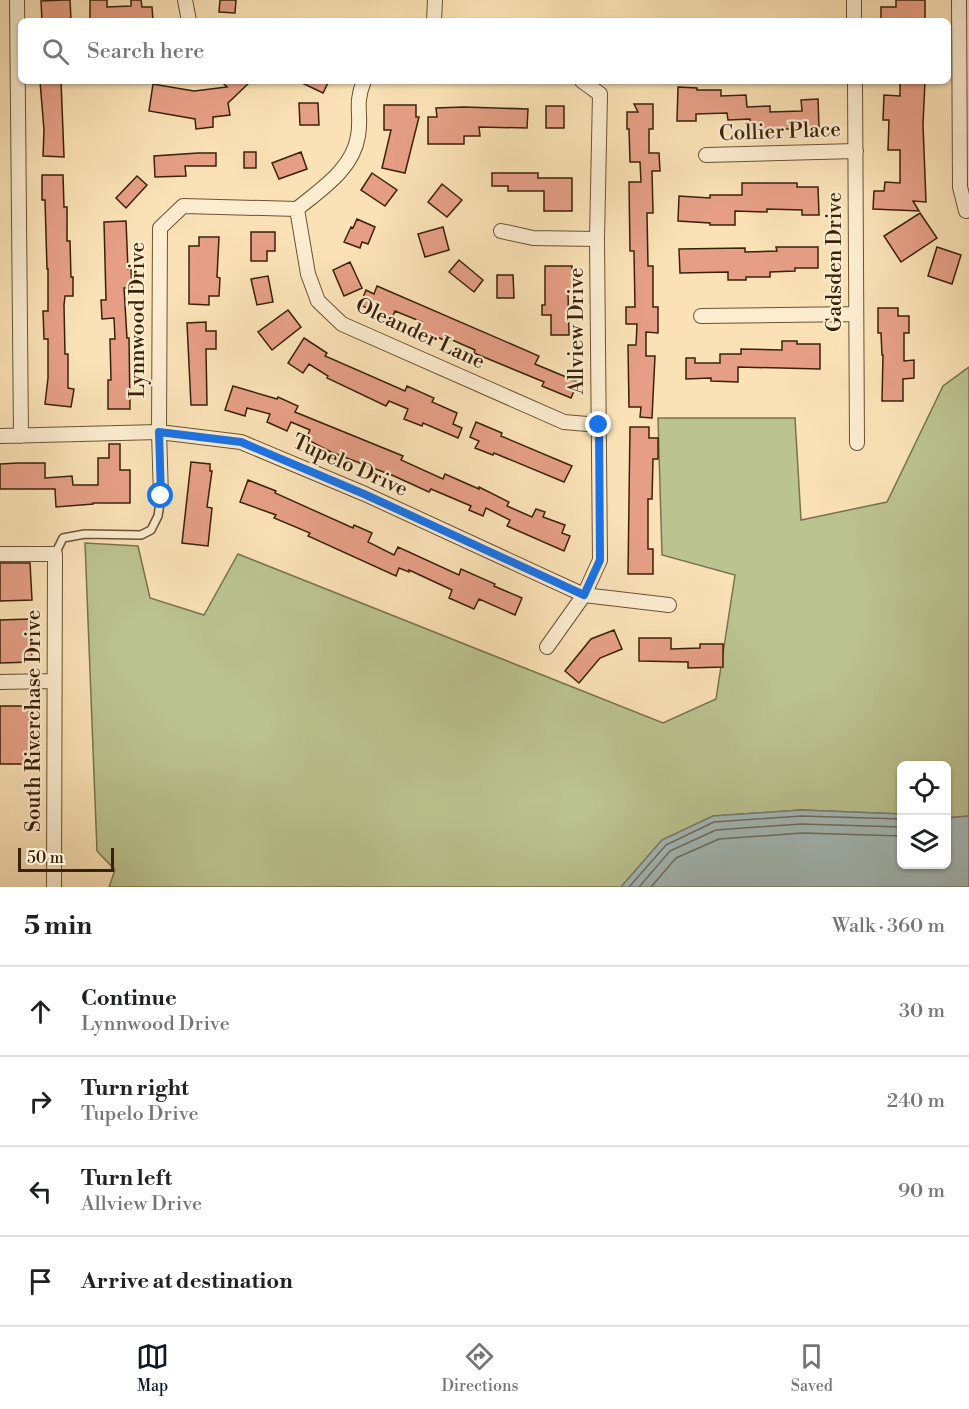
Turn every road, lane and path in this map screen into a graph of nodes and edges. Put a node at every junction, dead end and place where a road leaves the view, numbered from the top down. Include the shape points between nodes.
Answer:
1 (17, 0) edge
2 (185, 0) edge
3 (435, 0) edge
4 (854, 0) edge
5 (960, 0) edge
6 (188, 18) edge
7 (434, 18) edge
8 (854, 18) edge
9 (964, 22) edge
10 (363, 84) edge
11 (586, 84) edge
12 (855, 84) edge
13 (856, 151) junction
14 (706, 155) dead end
15 (297, 209) junction
16 (966, 211) dead end
17 (501, 231) dead end
18 (597, 239) junction
19 (856, 314) junction
20 (701, 316) dead end
21 (599, 425) junction
22 (159, 432) junction
23 (0, 436) edge
24 (21, 436) junction
25 (857, 443) dead end
26 (161, 496) joint
27 (0, 554) edge
28 (55, 554) junction
29 (584, 595) junction
30 (669, 605) dead end
31 (547, 647) dead end
32 (54, 681) junction
33 (0, 682) edge
34 (54, 887) edge

1 - 24 street
2 - 6 street
3 - 7 street
4 - 8 street
5 - 9 street
9 - 16 street via 960,186
10 - 15 street via 358,94 358,136 346,167
11 - 18 street, Allview Drive via 600,94
12 - 13 street, Gadsden Drive
13 - 14 street, Collier Place
13 - 19 street, Gadsden Drive
15 - 21 street, Oleander Lane via 308,274 318,301 342,324 564,422
15 - 22 street, Lynnwood Drive via 183,206 160,228
17 - 18 street via 533,238
18 - 21 street, Allview Drive
19 - 20 street
19 - 25 street, Gadsden Drive
21 - 29 street, Allview Drive via 600,560
22 - 24 street, Tupelo Drive
22 - 26 street, Lynnwood Drive
22 - 29 street, Tupelo Drive via 241,442
23 - 24 street, Tupelo Drive
26 - 28 lane via 151,530 141,535 85,534 63,538
27 - 28 street
28 - 32 street, South Riverchase Drive
29 - 30 street, Tupelo Drive
29 - 31 street, Allview Drive
32 - 33 street
32 - 34 street, South Riverchase Drive

